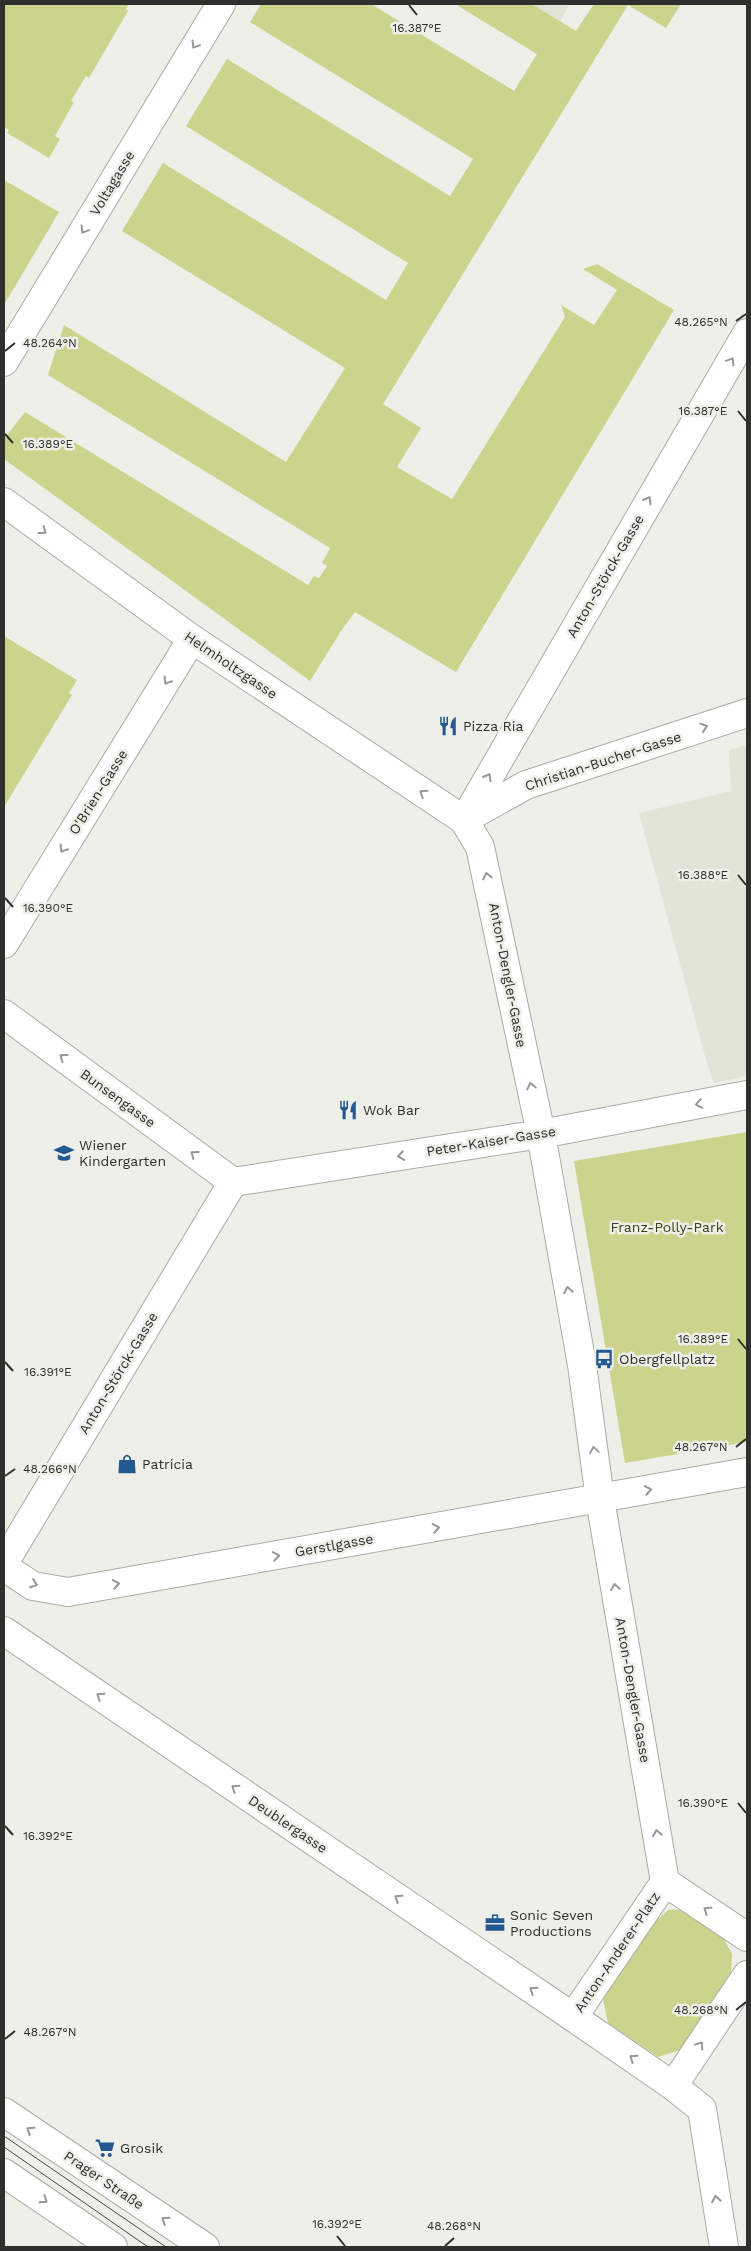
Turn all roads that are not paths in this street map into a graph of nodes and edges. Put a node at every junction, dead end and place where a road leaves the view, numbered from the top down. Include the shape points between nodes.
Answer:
1 (220, 4) edge
2 (747, 333) edge
3 (4, 362) edge
4 (4, 502) edge
5 (192, 639) junction
6 (747, 713) edge
7 (464, 820) junction
8 (4, 944) edge
9 (4, 1014) edge
10 (747, 1096) edge
11 (541, 1134) junction
12 (233, 1182) junction
13 (747, 1472) edge
14 (600, 1499) junction
15 (4, 1563) edge
16 (4, 1567) edge
17 (4, 1631) edge
18 (665, 1882) junction
19 (747, 1937) edge
20 (747, 1974) edge
21 (573, 2017) junction
22 (673, 2086) junction
23 (4, 2112) edge
24 (4, 2173) edge
25 (113, 2247) edge
26 (205, 2247) edge
27 (724, 2247) edge

1 -> 3 street, Voltagasse
7 -> 2 street, Anton-Störck-Gasse
4 -> 5 street, Helmholtzgasse
7 -> 5 street, Helmholtzgasse
5 -> 8 street, O'Brien-Gasse
7 -> 6 street, Christian-Bucher-Gasse via 526,785
11 -> 7 street, Anton-Dengler-Gasse via 480,847
12 -> 9 street, Bunsengasse
10 -> 11 street, Peter-Kaiser-Gasse
11 -> 12 street, Peter-Kaiser-Gasse
14 -> 11 street via 582,1365
12 - 15 street, Anton-Störck-Gasse
14 -> 13 street
16 -> 14 street, Gerstlgasse via 33,1586 68,1592
18 -> 14 street, Anton-Dengler-Gasse
21 -> 17 street, Deublergasse
19 -> 18 street, Anton-Anderer-Platz
18 - 21 street, Anton-Anderer-Platz
22 -> 20 street
22 -> 21 street, Anton-Anderer-Platz
27 -> 22 street via 702,2109
26 -> 23 street, Prager Straße
24 -> 25 street

